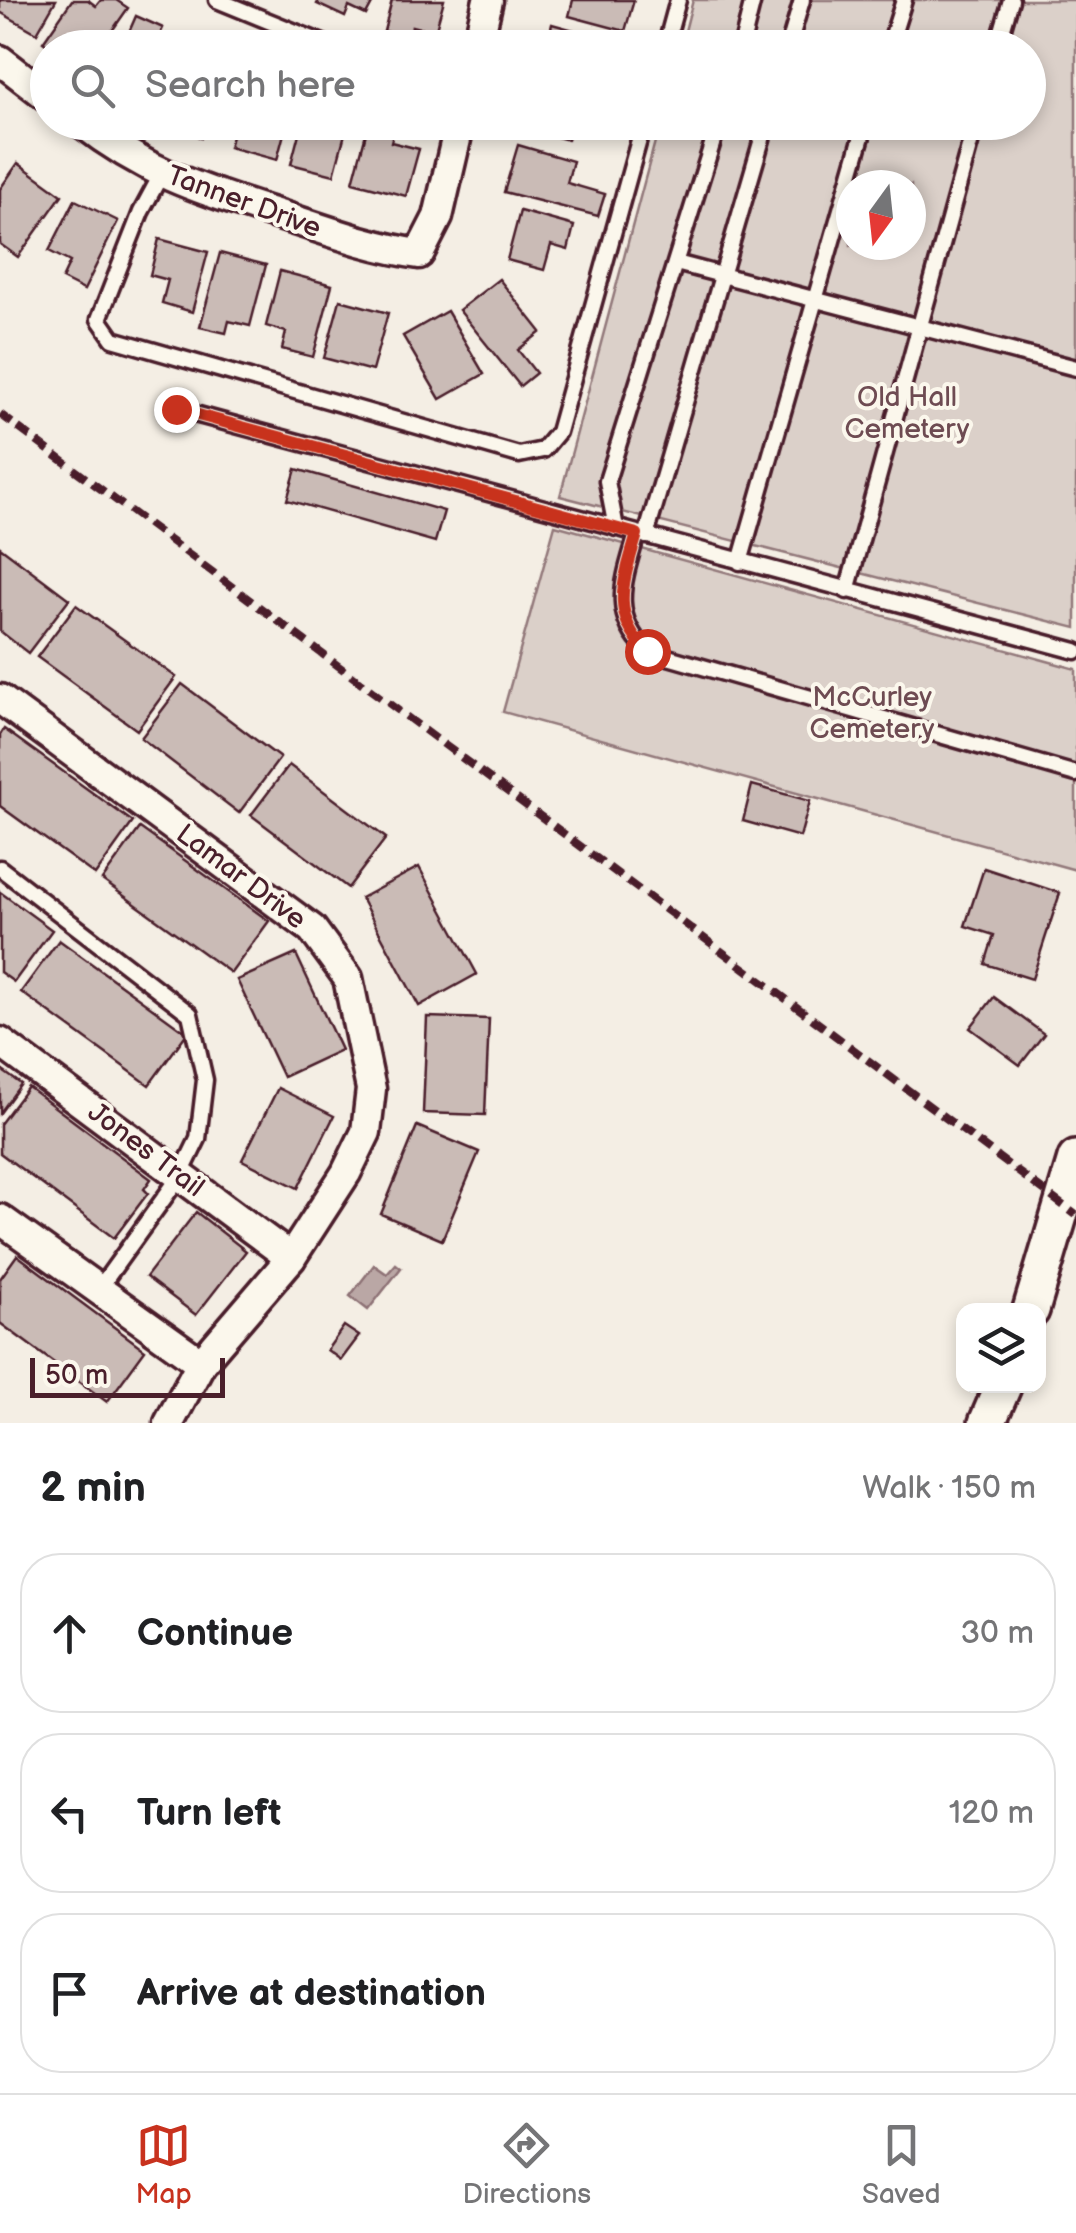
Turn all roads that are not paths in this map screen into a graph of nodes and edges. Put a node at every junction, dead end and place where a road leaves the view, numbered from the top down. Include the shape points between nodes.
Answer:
1 (217, 0) edge
2 (488, 0) edge
3 (678, 0) edge
4 (753, 0) edge
5 (802, 0) edge
6 (904, 0) edge
7 (1010, 0) edge
8 (291, 30) edge
9 (481, 30) edge
10 (670, 30) edge
11 (746, 30) edge
12 (793, 30) edge
13 (895, 30) edge
14 (1002, 30) edge
15 (0, 60) edge
16 (30, 83) edge
17 (103, 140) edge
18 (456, 140) edge
19 (639, 140) edge
20 (714, 140) edge
21 (762, 140) edge
22 (861, 140) edge
23 (971, 140) edge
24 (162, 174) junction
25 (676, 264) junction
26 (724, 276) junction
27 (816, 300) junction
28 (918, 327) junction
29 (1076, 368) edge
30 (176, 409) dead end
31 (616, 528) junction
32 (641, 535) junction
33 (740, 562) junction
34 (848, 591) junction
35 (1076, 651) edge
36 (0, 699) edge
37 (1076, 774) edge
38 (0, 868) edge
39 (0, 1042) edge
40 (1076, 1159) edge
41 (180, 1176) junction
42 (0, 1218) edge
43 (291, 1258) junction
44 (98, 1290) junction
45 (1033, 1303) edge
46 (201, 1364) junction
47 (1000, 1393) edge
48 (169, 1423) edge
49 (987, 1423) edge

1 - 8 lane
2 - 9 street
3 - 10 lane
4 - 11 lane
5 - 12 lane
6 - 13 lane
7 - 14 lane
15 - 16 street
17 - 24 street, Tanner Drive
18 - 24 street, Tanner Drive via 438,216 419,254 366,246
19 - 24 lane via 558,432 543,450 518,455 114,338 99,319
20 - 25 lane
21 - 26 lane
22 - 27 lane
23 - 28 lane
25 - 26 lane
25 - 31 lane via 607,481
26 - 27 lane
26 - 32 lane
27 - 28 lane
27 - 33 lane
28 - 29 lane
28 - 34 lane
30 - 31 lane
31 - 32 lane
32 - 33 lane
32 - 37 lane via 626,572 622,613 628,633 647,651
33 - 34 lane
34 - 35 lane
36 - 43 street, Lamar Drive via 312,928 348,978 371,1089 366,1132
38 - 41 lane via 190,1014 206,1080 198,1139
39 - 41 street, Jones Trail
40 - 45 street
41 - 43 street, Jones Trail
41 - 44 lane
42 - 44 street
43 - 46 street, Lamar Drive
44 - 46 street
46 - 48 street, Lamar Drive
47 - 49 street

